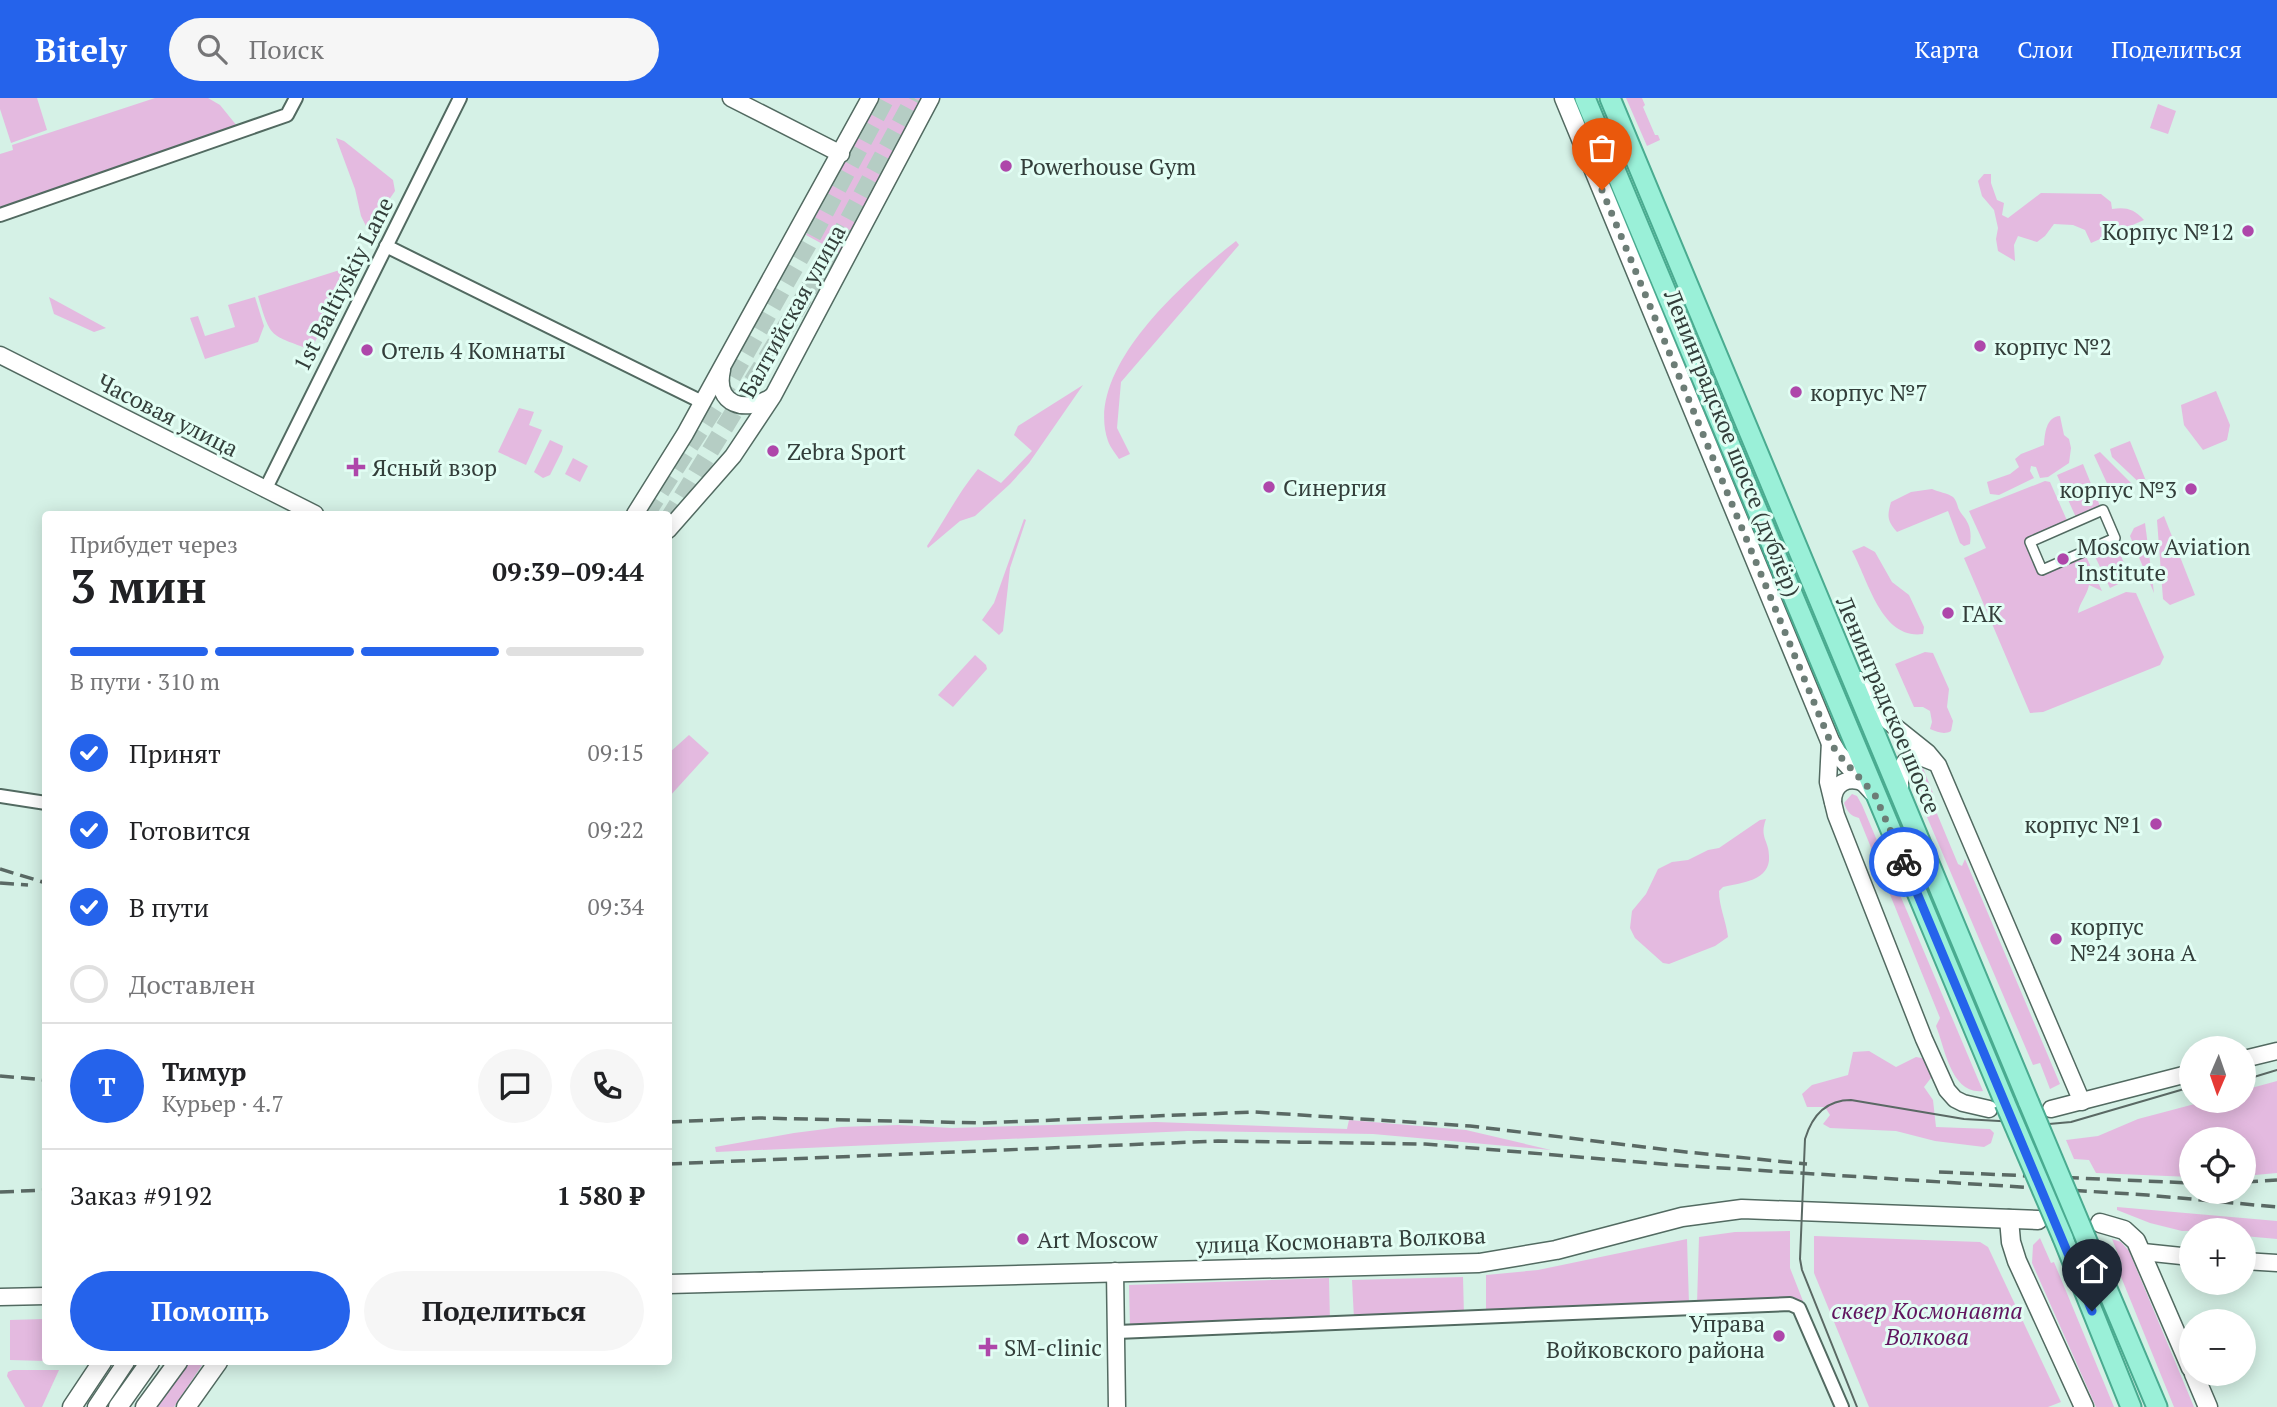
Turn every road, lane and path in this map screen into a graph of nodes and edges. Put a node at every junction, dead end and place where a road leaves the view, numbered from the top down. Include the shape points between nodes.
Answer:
1 (296, 98) edge
2 (460, 98) edge
3 (730, 98) edge
4 (870, 98) edge
5 (931, 98) edge
6 (1565, 98) edge
7 (1585, 98) edge
8 (1611, 98) edge
9 (841, 154) junction
10 (1618, 181) junction
11 (0, 215) edge
12 (386, 246) junction
13 (0, 355) edge
14 (724, 363) junction
15 (773, 396) junction
16 (702, 402) junction
17 (265, 490) junction
18 (309, 511) edge
19 (637, 511) edge
20 (672, 525) edge
21 (2115, 538) joint
22 (1839, 648) junction
23 (1830, 741) junction
24 (1938, 765) junction
25 (1869, 789) junction
26 (0, 796) edge
27 (1900, 796) junction
28 (42, 802) edge
29 (1834, 808) junction
30 (2277, 1051) edge
31 (2256, 1056) edge
32 (2179, 1076) edge
33 (2082, 1102) junction
34 (1997, 1106) junction
35 (2051, 1109) dead end
36 (2009, 1219) junction
37 (2038, 1220) dead end
38 (2100, 1223) dead end
39 (2143, 1252) junction
40 (2179, 1256) edge
41 (2256, 1262) edge
42 (2277, 1263) edge
43 (1115, 1271) junction
44 (672, 1284) edge
45 (42, 1296) edge
46 (0, 1297) edge
47 (1117, 1332) junction
48 (2179, 1339) edge
49 (100, 1365) edge
50 (123, 1365) edge
51 (148, 1365) edge
52 (176, 1365) edge
53 (210, 1370) edge
54 (2199, 1386) edge
55 (72, 1407) edge
56 (96, 1407) edge
57 (118, 1407) edge
58 (145, 1407) edge
59 (186, 1407) edge
60 (1117, 1407) edge
61 (1842, 1407) edge
62 (2084, 1407) edge
63 (2131, 1407) edge
64 (2157, 1407) edge
65 (2208, 1407) edge

1 - 11 street via 287,115
2 - 12 street, 1st Baltiyskiy Lane
3 - 9 street
4 - 9 street, Балтийская улица
5 - 15 street, Балтийская улица
6 - 10 main road
6 - 23 main road, Ленинградское шоссе (дублёр)
7 - 10 main road, Ленинградское шоссе
8 - 22 main road, Ленинградское шоссе
9 - 14 street, Балтийская улица
10 - 25 main road, Ленинградское шоссе
12 - 16 street
12 - 17 street, 1st Baltiyskiy Lane
13 - 17 street, Часовая улица
14 - 15 street via 720,385 730,401 750,406
14 - 16 street, Балтийская улица
15 - 20 street, Балтийская улица via 733,456
16 - 19 street, Балтийская улица
17 - 18 street, Часовая улица
21 - 21 street via 2042,570 2030,542 2103,510
22 - 24 street via 1888,721
22 - 27 main road, Ленинградское шоссе
23 - 25 main road, Ленинградское шоссе (дублёр)
23 - 29 street via 1828,782
24 - 27 street via 1918,757 1905,762 1900,771
24 - 33 street
25 - 29 street via 1851,780 1838,786
25 - 34 main road, Ленинградское шоссе
26 - 28 street
27 - 64 main road, Ленинградское шоссе, bridge
29 - 34 street via 1947,1090 1963,1103
30 - 31 street
32 - 33 street
33 - 35 street
34 - 63 main road, Ленинградское шоссе, bridge via 2063,1238
36 - 37 main road, улица Космонавта Волкова
36 - 43 main road, улица Космонавта Волкова via 1742,1209 1682,1217 1556,1250 1479,1263
36 - 62 main road via 2017,1261
38 - 39 main road via 2124,1230
39 - 40 street
39 - 48 main road
41 - 42 street
43 - 44 main road, улица Космонавта Волкова
43 - 47 street
45 - 46 street
47 - 60 street
47 - 61 street via 1790,1304 1799,1308
49 - 55 main road
50 - 56 street
51 - 57 main road
52 - 58 main road
53 - 59 main road
54 - 65 main road

